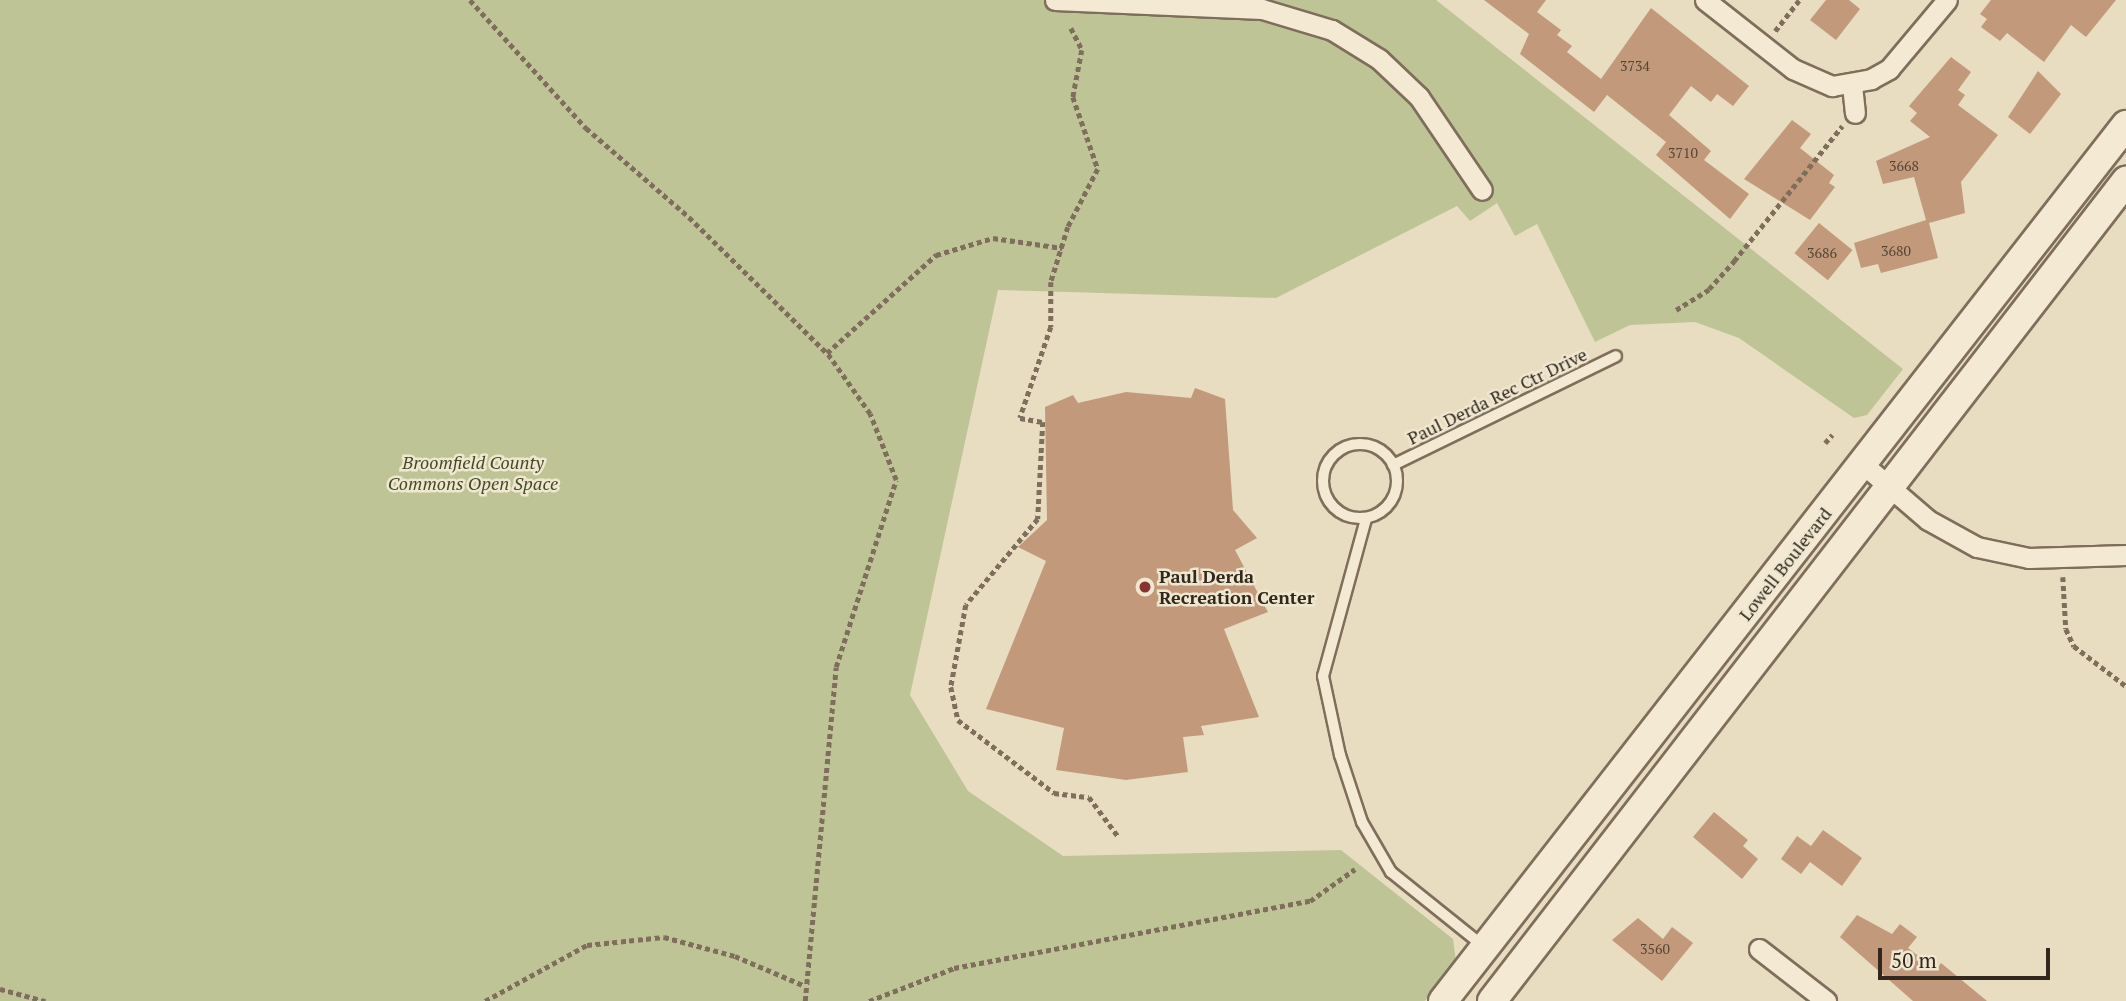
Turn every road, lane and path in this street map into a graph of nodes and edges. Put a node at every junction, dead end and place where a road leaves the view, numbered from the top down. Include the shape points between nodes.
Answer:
1 (470, 0) edge
2 (1055, 0) edge
3 (1705, 0) edge
4 (1799, 0) edge
5 (1947, 0) edge
6 (1071, 28) dead end
7 (1764, 46) junction
8 (1852, 85) junction
9 (1855, 113) joint
10 (2126, 125) edge
11 (2126, 181) edge
12 (1482, 190) dead end
13 (1062, 248) junction
14 (1676, 310) dead end
15 (827, 354) junction
16 (1616, 356) dead end
17 (1832, 435) dead end
18 (1825, 443) dead end
19 (1393, 465) junction
20 (1864, 465) junction
21 (1889, 487) junction
22 (1366, 519) junction
23 (2126, 555) edge
24 (2063, 576) dead end
25 (2126, 686) edge
26 (1118, 836) dead end
27 (1355, 869) dead end
28 (1485, 947) junction
29 (1759, 948) dead end
30 (805, 986) junction
31 (0, 989) edge
32 (45, 1001) edge
33 (485, 1001) edge
34 (805, 1001) edge
35 (869, 1001) edge
36 (1443, 1001) edge
37 (1478, 1001) edge
38 (1492, 1001) edge
39 (1826, 1001) edge

1 - 15 path via 586,128 689,217
2 - 12 street via 1262,9 1332,30 1414,91
3 - 7 street
4 - 7 path
5 - 8 street via 1889,69
6 - 13 path via 1083,50 1073,97 1098,169
7 - 8 street via 1811,79
8 - 9 street
9 - 14 path via 1709,289
10 - 20 main road, Lowell Boulevard
11 - 21 main road, Lowell Boulevard
13 - 15 path via 993,238 936,255
13 - 26 path via 1051,282 1051,327 1020,418 1043,422 1038,519 966,605 951,687 958,720 1054,793 1089,797
15 - 30 path via 876,424 896,480 836,667
16 - 19 lane, Paul Derda Rec Ctr Drive
17 - 18 path
19 - 22 lane via 1391,499
19 - 22 lane via 1363,444 1348,445 1329,460 1326,496 1342,514
20 - 21 street
20 - 28 main road, Lowell Boulevard
21 - 23 street via 1940,527 2003,555
21 - 38 main road, Lowell Boulevard
22 - 28 lane via 1323,676 1340,755 1362,822 1391,872
24 - 25 path via 2066,629 2074,646
27 - 35 path via 1310,901 954,968
28 - 36 main road, Lowell Boulevard
28 - 37 main road via 1500,965
29 - 39 street
30 - 33 path via 735,956 651,938 587,945
30 - 34 path
31 - 32 path

